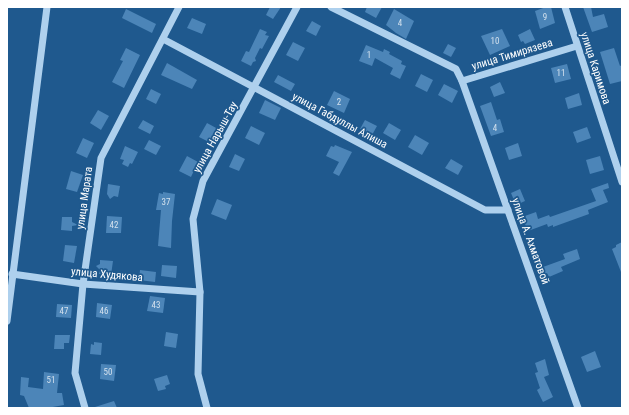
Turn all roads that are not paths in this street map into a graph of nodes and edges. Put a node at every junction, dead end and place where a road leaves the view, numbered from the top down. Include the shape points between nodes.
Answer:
1 (47, 7) edge
2 (179, 7) edge
3 (297, 7) edge
4 (331, 7) edge
5 (565, 7) edge
6 (163, 39) junction
7 (577, 46) junction
8 (462, 81) junction
9 (255, 87) junction
10 (622, 182) edge
11 (508, 210) junction
12 (12, 274) junction
13 (83, 284) junction
14 (200, 292) junction
15 (7, 321) edge
16 (85, 408) edge
17 (207, 408) edge
18 (578, 408) edge

1 - 12 street
2 - 6 street, улица Марата
3 - 9 street, улица Нарыш-Тау
4 - 8 street, улица Тимирязева via 456,69
5 - 7 street, улица Каримова
6 - 9 street, улица Габдуллы Алиша
6 - 13 street, улица Марата via 101,158
7 - 8 street, улица Тимирязева
7 - 10 street, улица Каримова
8 - 11 street, улица А. Ахматовой
9 - 11 street, улица Габдуллы Алиша via 485,210
9 - 14 street, улица Нарыш-Тау via 203,181 193,218
11 - 18 street, улица А. Ахматовой
12 - 13 street, улица Худякова
12 - 15 street
13 - 14 street, улица Худякова
13 - 16 street, улица Марата via 75,372
14 - 17 street, улица Нарыш-Тау via 198,374

